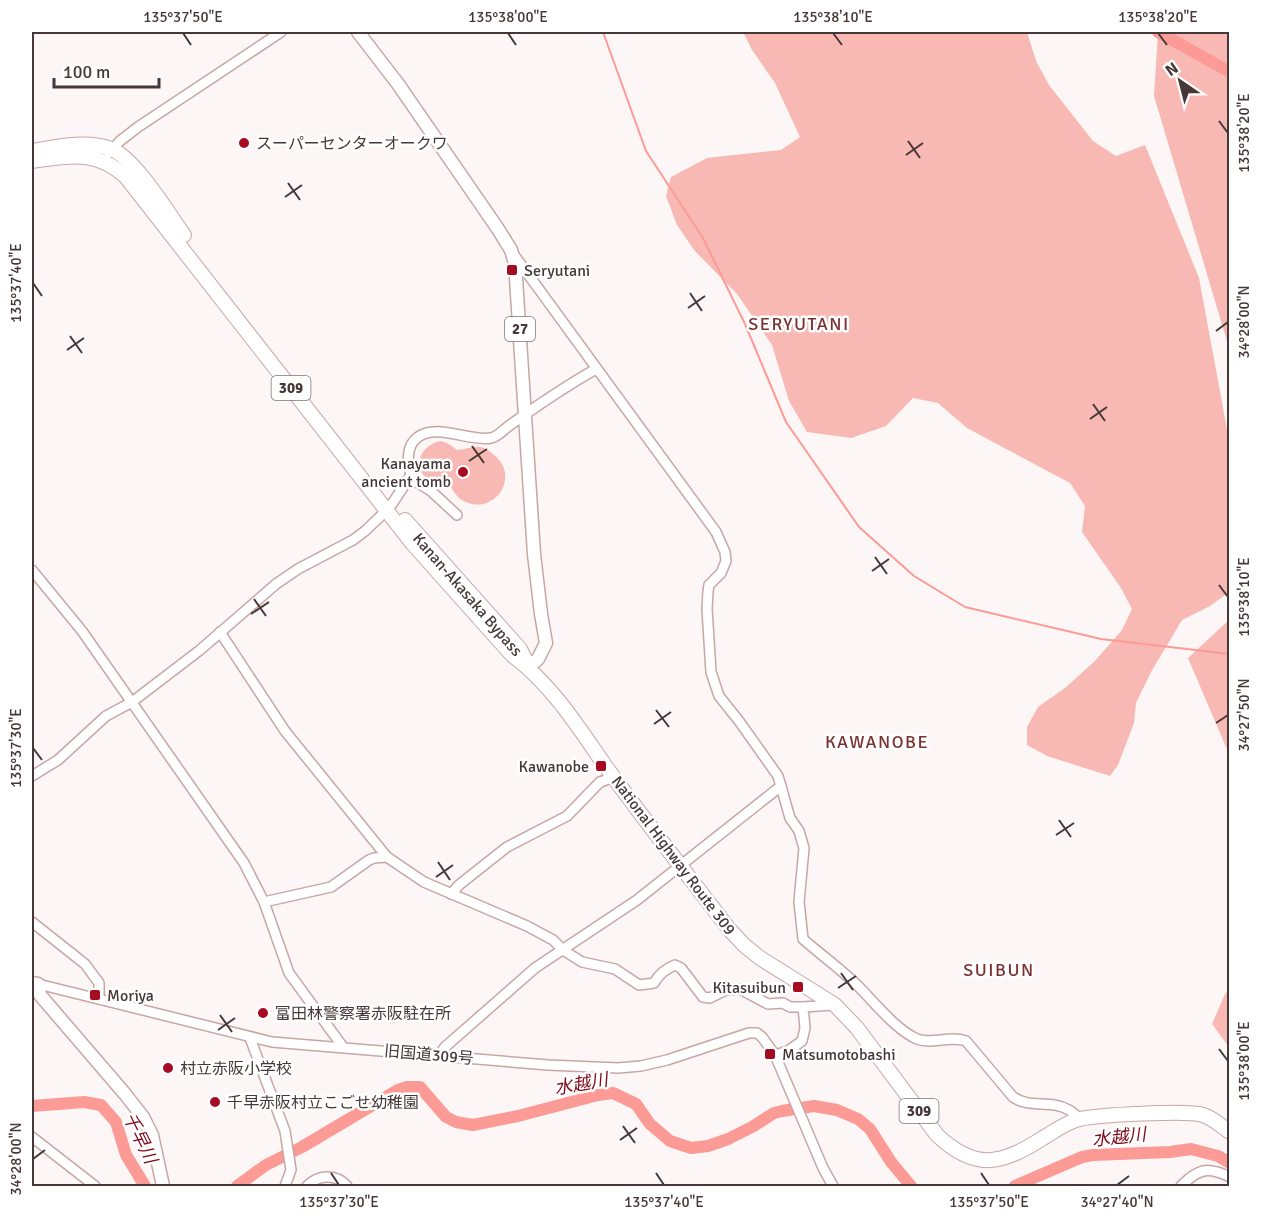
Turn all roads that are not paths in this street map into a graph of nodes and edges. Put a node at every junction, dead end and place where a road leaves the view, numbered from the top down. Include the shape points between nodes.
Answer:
1 (281, 32) edge
2 (358, 32) edge
3 (112, 149) junction
4 (32, 151) edge
5 (32, 161) edge
6 (104, 161) junction
7 (511, 250) junction
8 (596, 369) junction
9 (525, 413) junction
10 (411, 475) junction
11 (389, 508) junction
12 (458, 515) dead end
13 (32, 570) edge
14 (220, 632) junction
15 (528, 667) junction
16 (132, 702) junction
17 (32, 776) edge
18 (614, 777) junction
19 (781, 786) junction
20 (387, 857) junction
21 (681, 866) junction
22 (451, 894) junction
23 (264, 902) junction
24 (32, 922) edge
25 (563, 950) junction
26 (35, 984) edge
27 (99, 999) junction
28 (835, 1005) junction
29 (803, 1007) junction
30 (250, 1038) junction
31 (343, 1047) junction
32 (439, 1055) junction
33 (775, 1055) junction
34 (1080, 1119) junction
35 (1230, 1132) edge
36 (33, 1142) edge
37 (1230, 1177) edge
38 (162, 1181) edge
39 (95, 1186) edge
40 (285, 1186) edge
41 (307, 1186) edge
42 (347, 1186) edge
43 (833, 1186) edge
44 (1181, 1186) edge

1 - 3 street via 138,127
2 - 7 main road, 27
3 - 4 highway via 81,145
3 - 6 street
3 - 11 highway, Kanan-Akasaka Bypass / 309 via 136,170
5 - 6 highway, Kanan-Akasaka Bypass / 309 via 85,156
6 - 11 highway, Kanan-Akasaka Bypass / 309 via 140,194
7 - 8 street
7 - 9 main road, 27 via 516,273
8 - 9 street
8 - 19 street via 723,546 726,561 708,591 711,672 719,696 778,776
9 - 10 street via 493,438 436,431 423,435 409,450
9 - 15 main road, 27 via 534,554 546,644
10 - 11 street
10 - 12 street via 413,481
11 - 14 street via 353,540 276,584
11 - 15 highway, Kanan-Akasaka Bypass / 309 via 520,649
13 - 16 street via 82,631
14 - 16 street
14 - 20 street via 285,731
15 - 18 highway, National Highway Route 309 / 309 via 565,709
16 - 17 street via 106,716 58,760
16 - 23 street via 244,863
18 - 21 highway, National Highway Route 309 / 309
18 - 22 street via 600,782 567,816 507,847
19 - 21 street
19 - 34 street via 804,848 799,902 802,939 918,1039 966,1041 1019,1101 1067,1109
20 - 22 street via 424,882
20 - 23 street via 369,860 331,887
21 - 25 street
21 - 28 highway, National Highway Route 309 / 309 via 744,945
22 - 25 street via 527,926
23 - 31 street via 289,973
24 - 27 street via 85,964 99,983
25 - 29 street via 582,962 615,969 639,985 654,983 675,965 703,997 740,989 768,1004
25 - 32 street via 503,995
26 - 27 street, 旧国道309号
26 - 38 main road via 40,995 143,1117 152,1135
27 - 30 street, 旧国道309号
28 - 29 street
28 - 34 highway, National Highway Route 309 / 309 via 951,1149 986,1161 1002,1160
29 - 33 street via 802,1041
30 - 31 street, 旧国道309号
30 - 40 street via 285,1131 291,1170
31 - 32 street, 旧国道309号
32 - 33 street, 旧国道309号 via 618,1068 667,1060 749,1033 762,1037
33 - 43 street, 旧国道309号
34 - 35 highway, National Highway Route 309 / 309 via 1194,1112
36 - 39 street
37 - 44 street via 1202,1171
41 - 42 street via 319,1178 334,1177

